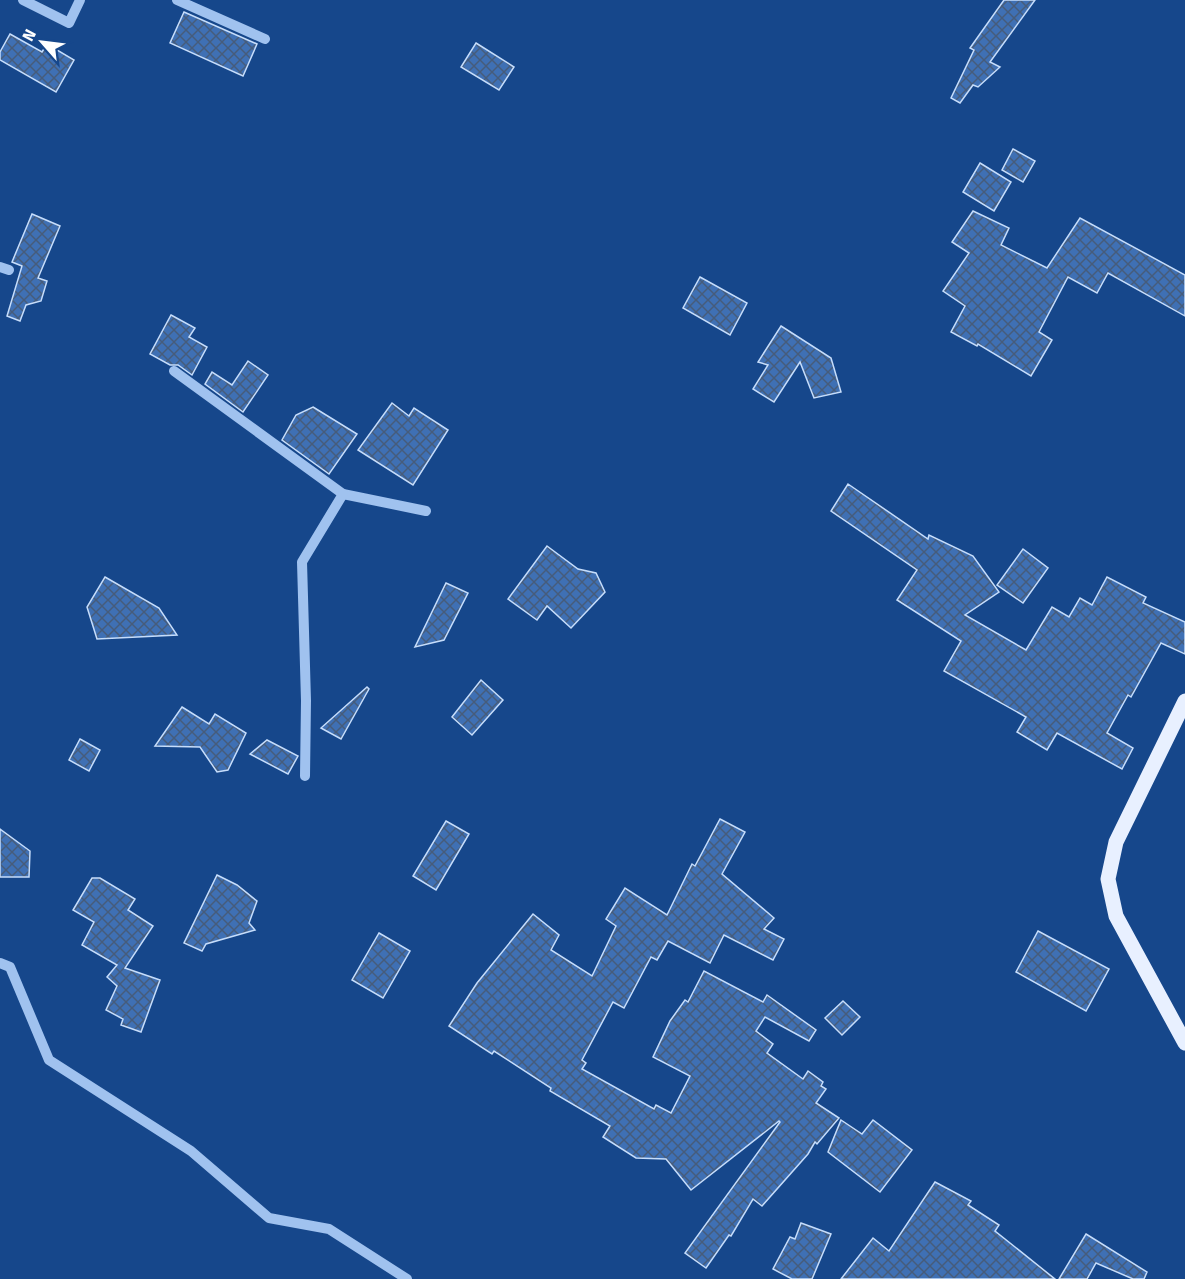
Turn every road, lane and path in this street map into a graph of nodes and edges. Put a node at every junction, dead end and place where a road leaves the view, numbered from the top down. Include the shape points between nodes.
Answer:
1 (23, 0) edge
2 (80, 0) edge
3 (177, 0) edge
4 (265, 39) dead end
5 (174, 370) dead end
6 (343, 494) junction
7 (426, 511) dead end
8 (1185, 701) edge
9 (305, 776) dead end
10 (0, 963) edge
11 (1185, 1043) edge
12 (407, 1279) edge

1 - 2 street via 69,22
3 - 4 street
5 - 6 street
6 - 7 street
6 - 9 street via 302,562
8 - 11 main road via 1116,842 1108,879 1116,916
10 - 12 street via 10,967 49,1060 191,1151 269,1218 329,1229

